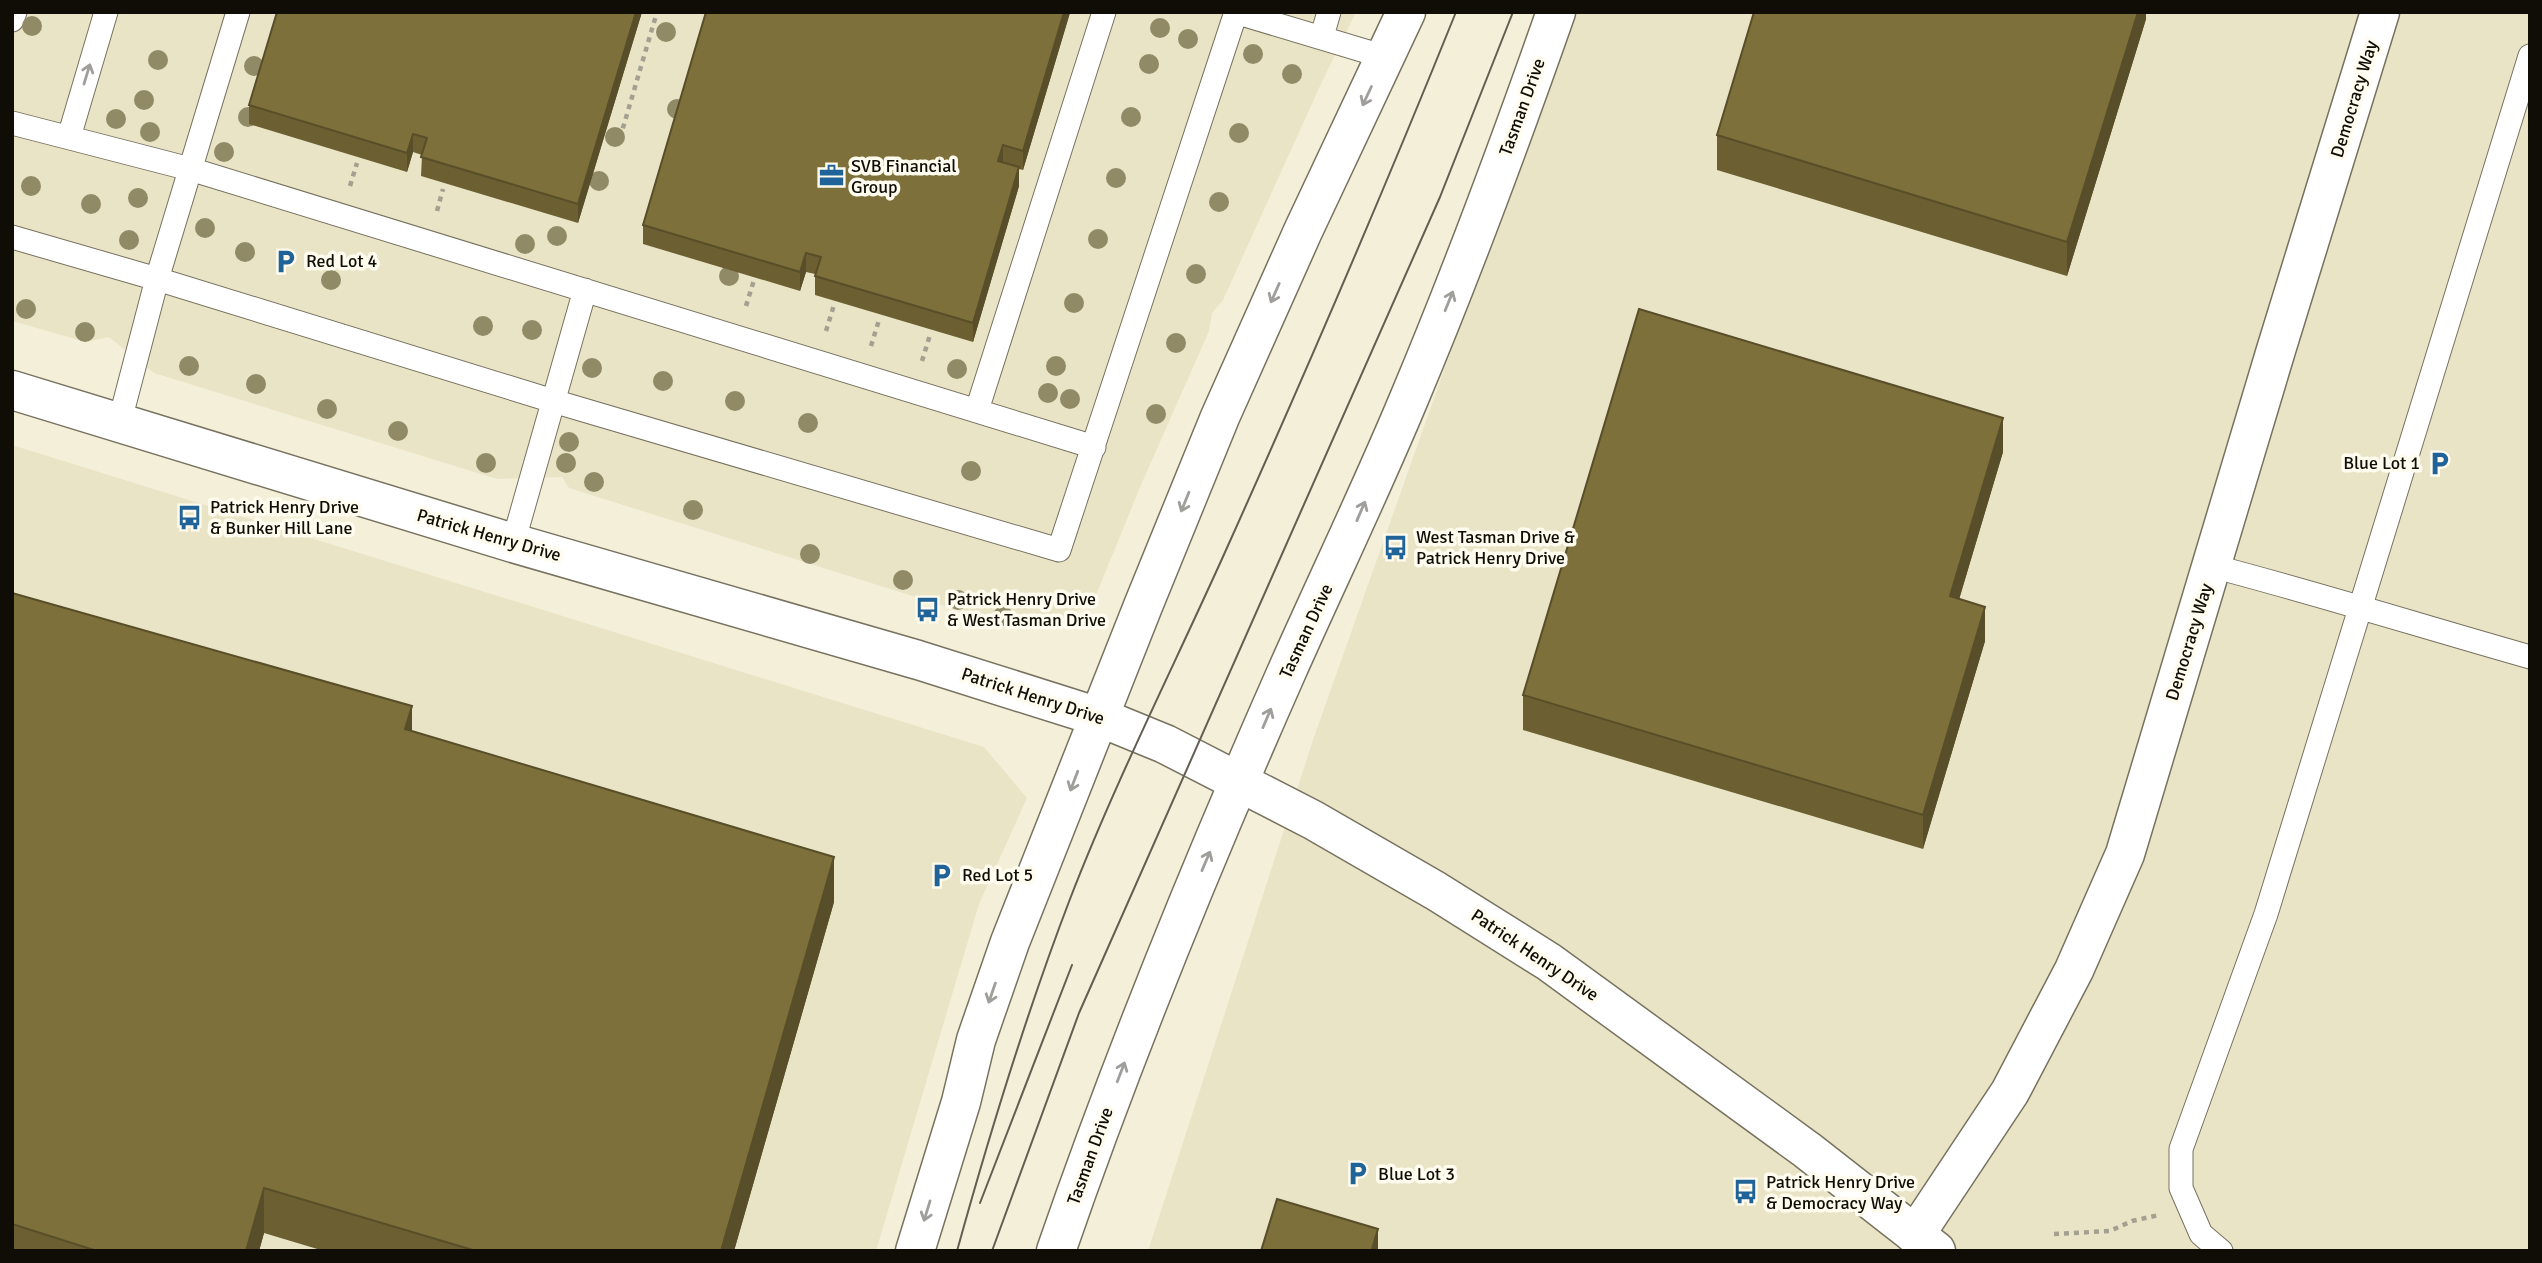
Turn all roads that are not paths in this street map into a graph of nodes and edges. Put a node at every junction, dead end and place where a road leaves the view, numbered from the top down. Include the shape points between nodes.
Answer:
1 (15, 12) edge
2 (106, 12) edge
3 (238, 12) edge
4 (1104, 12) edge
5 (1236, 12) edge
6 (1329, 12) edge
7 (1406, 12) edge
8 (1556, 12) edge
9 (2381, 12) edge
10 (12, 20) edge
11 (1322, 36) junction
12 (2530, 56) edge
13 (1385, 57) junction
14 (12, 122) edge
15 (69, 137) junction
16 (190, 169) junction
17 (12, 237) edge
18 (157, 279) junction
19 (585, 290) junction
20 (12, 390) edge
21 (553, 401) junction
22 (977, 411) junction
23 (119, 424) junction
24 (1094, 447) junction
25 (513, 543) junction
26 (2212, 566) junction
27 (2360, 608) junction
28 (2530, 657) edge
29 (1099, 717) junction
30 (1241, 781) junction
31 (1925, 1243) edge
32 (915, 1251) edge
33 (1056, 1251) edge
34 (2221, 1251) edge

1 - 10 lane
15 -> 2 lane
3 - 16 lane
4 - 22 lane
5 - 11 lane
5 - 24 lane
6 - 11 lane
7 - 13 street
30 -> 8 street, Tasman Drive via 1409,399
9 - 26 street, Democracy Way
11 - 13 lane
12 - 27 lane
13 -> 29 street via 1220,417
14 - 15 lane
15 - 16 lane
16 - 18 lane
16 - 19 lane
17 - 18 lane
18 - 21 lane
18 - 23 lane
19 - 21 lane
19 - 22 lane
20 - 23 street, Patrick Henry Drive
21 - 24 lane via 1059,550
21 - 25 lane
22 - 24 lane
23 - 25 street, Patrick Henry Drive
25 - 29 street, Patrick Henry Drive via 813,628
26 - 27 lane
26 - 31 street, Democracy Way via 2125,854 2074,970
27 - 28 lane
27 - 34 lane via 2266,914 2181,1149 2181,1188 2201,1234
29 - 30 street, Patrick Henry Drive
29 -> 32 street via 1010,942
30 - 31 street, Patrick Henry Drive via 1549,961 1807,1150
33 -> 30 street, Tasman Drive via 1177,929

